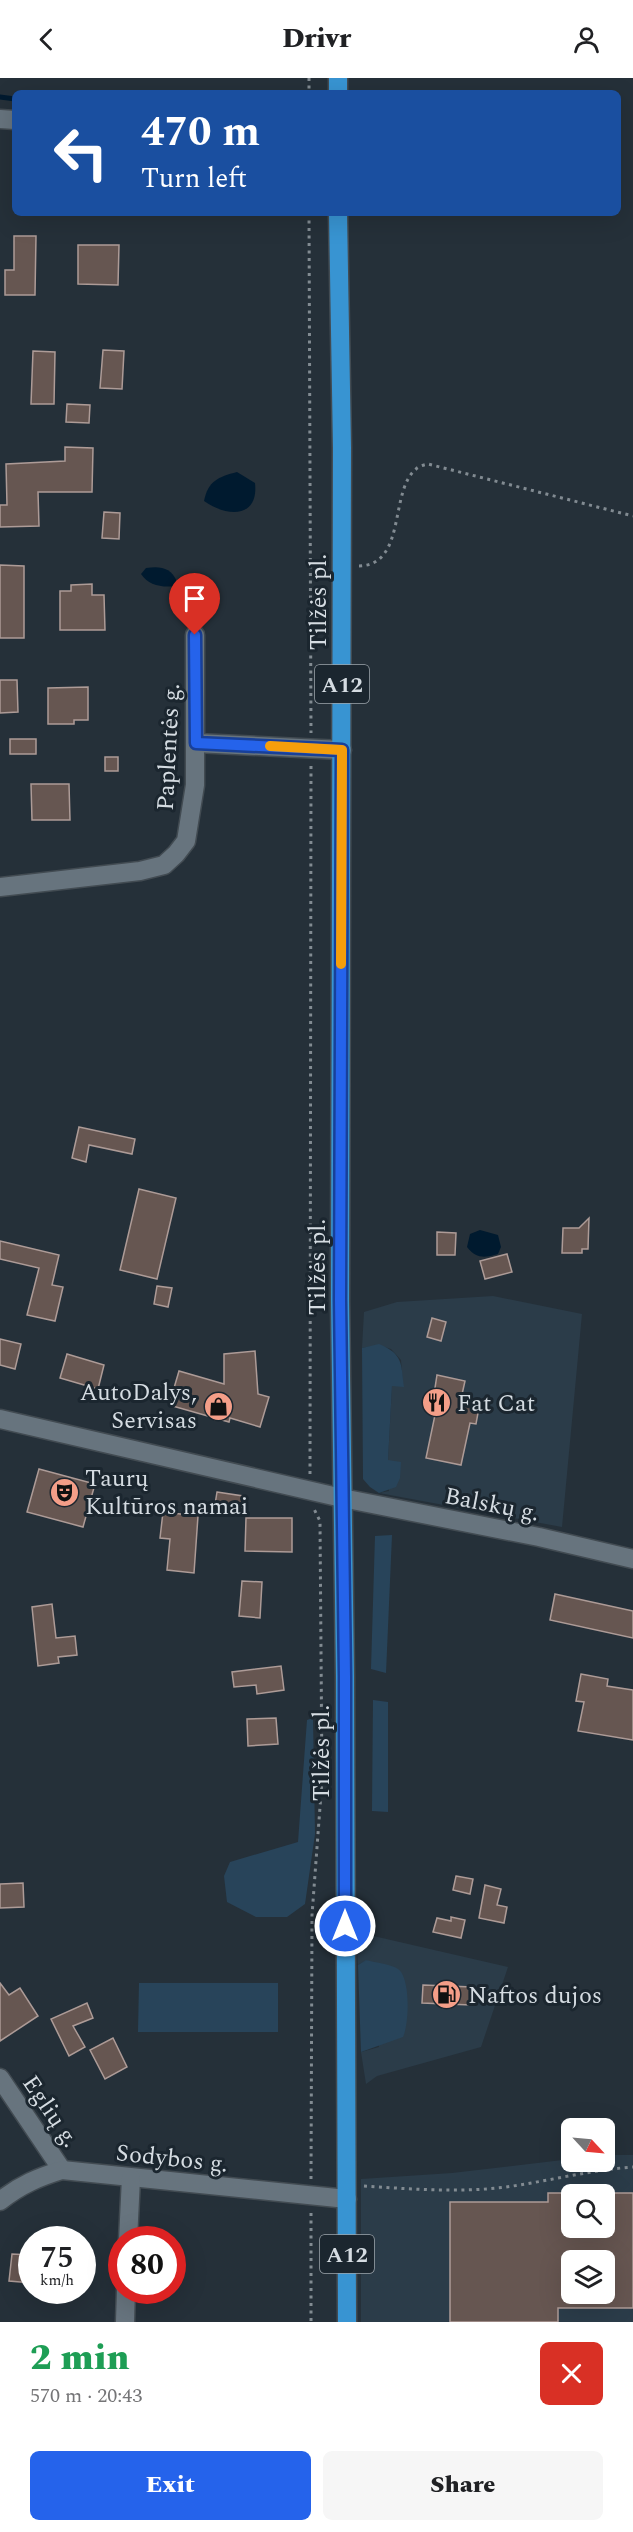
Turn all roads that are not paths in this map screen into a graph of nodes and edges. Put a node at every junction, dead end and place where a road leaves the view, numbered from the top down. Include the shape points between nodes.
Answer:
1 (338, 216) edge
2 (195, 635) dead end
3 (196, 743) junction
4 (342, 750) junction
5 (0, 887) edge
6 (0, 1419) edge
7 (342, 1498) junction
8 (633, 1559) edge
9 (0, 2079) edge
10 (62, 2170) junction
11 (131, 2178) junction
12 (347, 2192) junction
13 (0, 2201) edge
14 (129, 2226) edge
15 (126, 2304) edge
16 (125, 2322) edge
17 (347, 2322) edge

1 - 4 highway, Tilžės pl. / A12
2 - 3 street, Paplentės g.
3 - 4 street
3 - 5 street, Paplentės g. via 195,785 186,841 164,865
4 - 7 highway, Tilžės pl. / A12
6 - 7 street, Balskų g.
7 - 8 street, Balskų g.
7 - 12 highway, Tilžės pl. / A12
9 - 10 street, Eglių g.
10 - 11 street, Sodybos g.
10 - 13 street, Sodybos g. via 36,2178
11 - 12 street, Sodybos g. via 311,2196
11 - 14 street
12 - 17 highway, Tilžės pl. / A12
15 - 16 street

